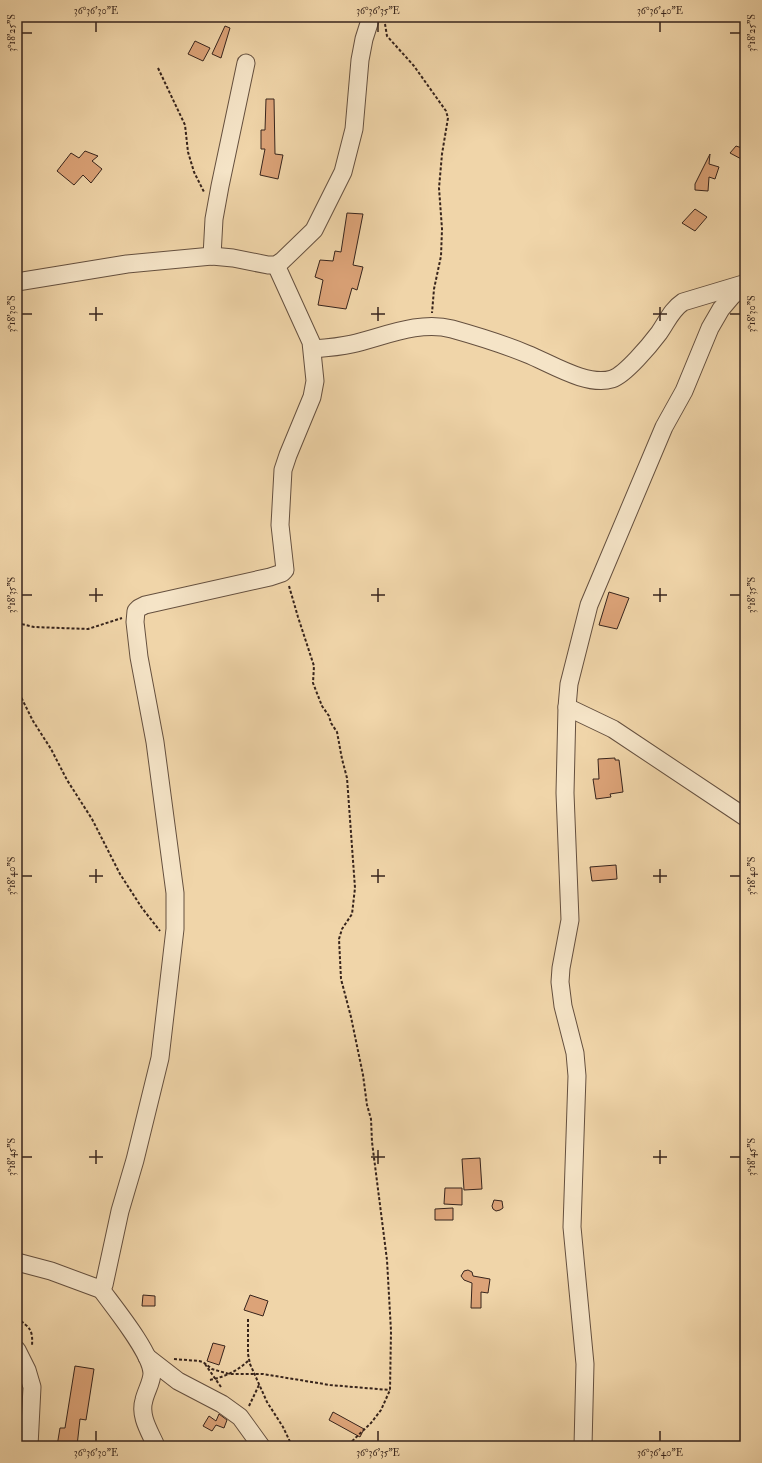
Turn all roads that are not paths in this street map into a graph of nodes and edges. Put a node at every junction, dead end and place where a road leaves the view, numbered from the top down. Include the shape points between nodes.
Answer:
1 (378, 19) edge
2 (246, 63) dead end
3 (212, 256) junction
4 (276, 265) junction
5 (17, 282) edge
6 (745, 284) edge
7 (313, 349) junction
8 (567, 707) junction
9 (745, 816) edge
10 (17, 1262) edge
11 (100, 1288) junction
12 (17, 1350) edge
13 (149, 1358) junction
14 (29, 1446) edge
15 (156, 1446) edge
16 (261, 1446) edge
17 (583, 1446) edge

1 - 4 street via 364,39 354,129 343,172 314,230
2 - 3 street via 214,219
3 - 4 street
3 - 5 street via 127,264
4 - 7 street
6 - 7 street via 683,302 673,310 659,332 621,375 603,381 582,378 526,353 450,328 412,328 350,345
6 - 8 street via 721,309 710,328 609,556 589,605 569,684
7 - 11 street via 315,381 312,398 284,470 280,525 285,570 270,577 145,605 136,611 134,622 155,742 174,893 175,929 160,1058 120,1211 104,1285
8 - 9 street via 613,729
8 - 17 street via 565,793 570,920 560,982 575,1053 577,1076 572,1227 585,1364
10 - 11 street
11 - 13 street
12 - 14 street via 32,1387
13 - 15 street via 152,1372 142,1409
13 - 16 street via 178,1380 222,1404 241,1420

